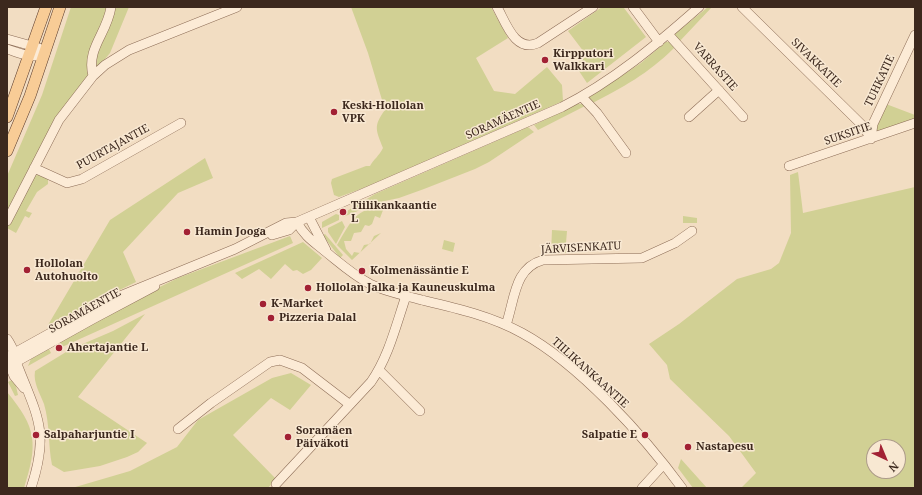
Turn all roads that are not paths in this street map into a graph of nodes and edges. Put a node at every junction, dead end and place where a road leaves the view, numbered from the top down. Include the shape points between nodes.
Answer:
1 (46, 7) edge
2 (60, 7) edge
3 (111, 7) edge
4 (237, 7) edge
5 (497, 7) edge
6 (593, 7) edge
7 (632, 7) edge
8 (699, 7) edge
9 (742, 7) edge
10 (668, 34) junction
11 (915, 35) edge
12 (7, 39) edge
13 (659, 42) junction
14 (7, 49) edge
15 (32, 51) junction
16 (45, 54) junction
17 (93, 76) junction
18 (719, 90) junction
19 (582, 96) junction
20 (689, 116) dead end
21 (7, 117) edge
22 (743, 117) dead end
23 (181, 123) dead end
24 (915, 124) edge
25 (871, 139) junction
26 (7, 151) edge
27 (626, 153) dead end
28 (789, 166) dead end
29 (34, 168) junction
30 (309, 217) junction
31 (7, 221) edge
32 (297, 222) junction
33 (692, 231) dead end
34 (328, 253) junction
35 (406, 296) junction
36 (506, 325) junction
37 (7, 339) edge
38 (10, 361) edge
39 (379, 370) junction
40 (349, 404) junction
41 (420, 411) dead end
42 (178, 429) dead end
43 (663, 465) junction
44 (276, 484) dead end
45 (31, 488) edge
46 (642, 488) edge
47 (682, 488) edge

1 - 15 main road
2 - 16 main road
3 - 17 street via 106,25 90,59
4 - 17 street via 129,50
5 - 6 street via 515,39 530,46
7 - 13 street
8 - 10 street, SORAMÄENTIE
9 - 25 street, SIVAKKATIE via 863,126
10 - 13 street, SORAMÄENTIE
10 - 18 street, VARRASTIE
11 - 25 street, TUHKATIE via 873,124
12 - 15 street
13 - 19 street, SORAMÄENTIE via 633,63
14 - 15 street
15 - 16 street via 39,48
15 - 21 main road
16 - 26 main road
17 - 29 street via 59,120
18 - 20 street
18 - 22 street, VARRASTIE
19 - 27 street
19 - 30 street, SORAMÄENTIE via 515,128
23 - 29 street, PUURTAJANTIE via 82,179 67,183
24 - 25 street, SUKSITIE
25 - 28 street, SUKSITIE
29 - 31 street
30 - 32 street, SORAMÄENTIE
30 - 34 street, TIILIKANKAANTIE
32 - 34 street, TIILIKANKAANTIE via 307,237
32 - 38 street, SORAMÄENTIE via 286,223 255,240 171,276
33 - 36 street, JÄRVISENKATU via 675,243 642,258 543,260 533,263 520,275
34 - 35 street, TIILIKANKAANTIE via 360,279
35 - 36 street, TIILIKANKAANTIE
35 - 39 street via 397,327
36 - 43 street, TIILIKANKAANTIE via 536,341 571,369 617,412
37 - 38 street
38 - 45 street via 14,376 28,393 41,431 40,457
39 - 40 street
39 - 41 street
40 - 42 street via 302,368 280,360 270,362
40 - 44 street
43 - 46 street
43 - 47 street, TIILIKANKAANTIE

